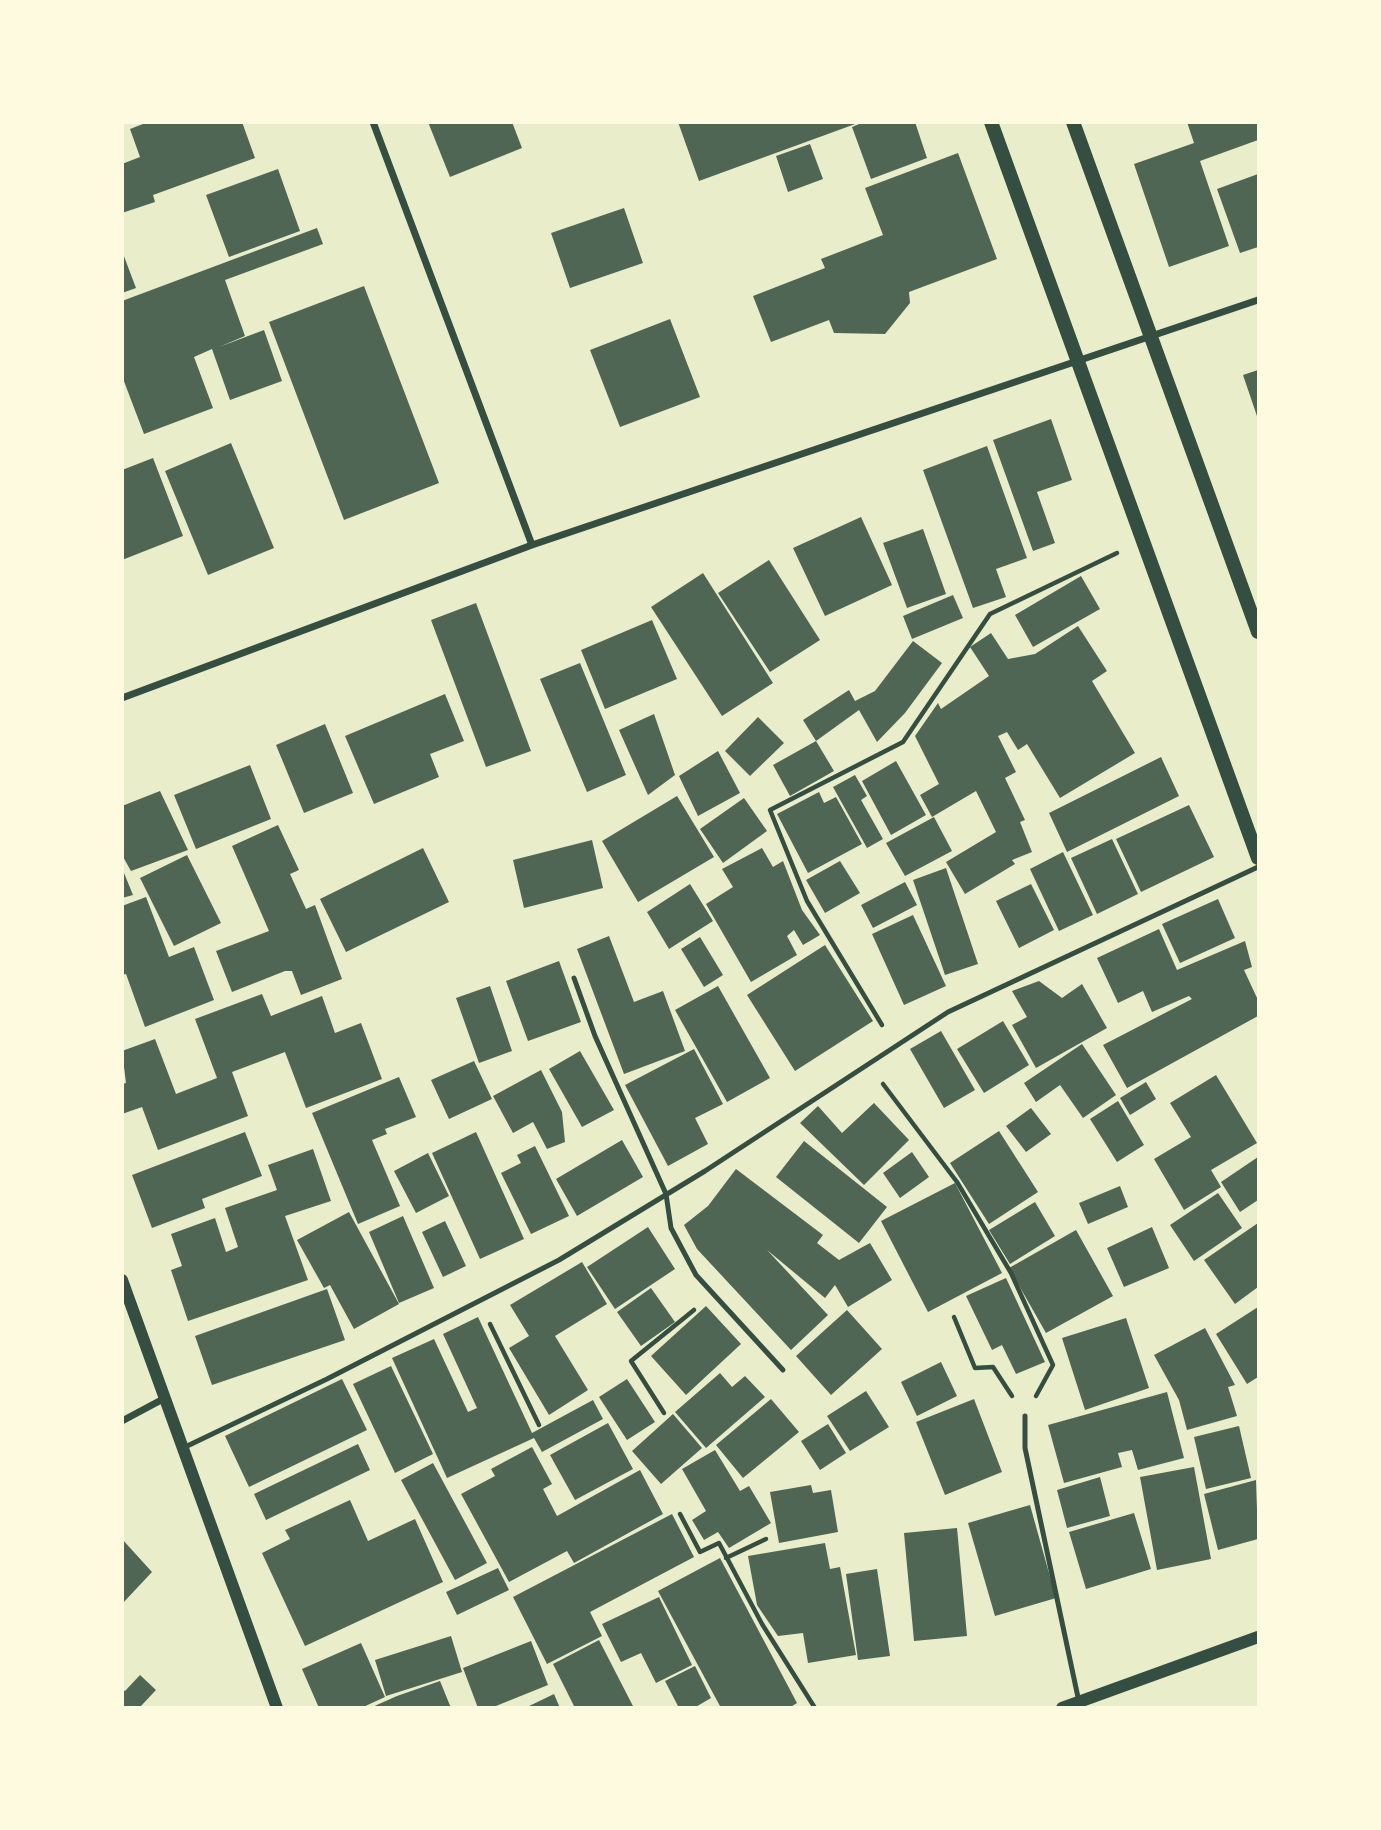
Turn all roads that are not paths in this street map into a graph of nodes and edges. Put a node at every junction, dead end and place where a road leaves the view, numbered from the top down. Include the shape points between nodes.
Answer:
1 (373, 122) edge
2 (991, 122) edge
3 (1073, 122) edge
4 (1258, 300) edge
5 (1152, 338) junction
6 (1079, 363) junction
7 (532, 545) junction
8 (1258, 632) edge
9 (122, 698) edge
10 (1258, 858) edge
11 (1258, 867) edge
12 (574, 978) dead end
13 (666, 1194) junction
14 (122, 1280) edge
15 (783, 1370) dead end
16 (165, 1398) junction
17 (1025, 1416) road end
18 (122, 1421) edge
19 (183, 1448) junction
20 (1258, 1637) edge
21 (1079, 1702) junction
22 (277, 1707) edge
23 (1062, 1707) edge

1 - 7 street
2 - 6 main road
3 - 5 main road
4 - 5 street
5 - 6 street
5 - 8 main road
6 - 7 street
6 - 10 main road
7 - 9 street
11 - 13 lane via 948,1012
12 - 13 lane
13 - 15 lane via 671,1228 696,1275
13 - 19 lane via 559,1260
14 - 16 street
16 - 18 street
16 - 19 street
17 - 21 lane via 1025,1448
19 - 22 street
20 - 21 street
21 - 23 street

